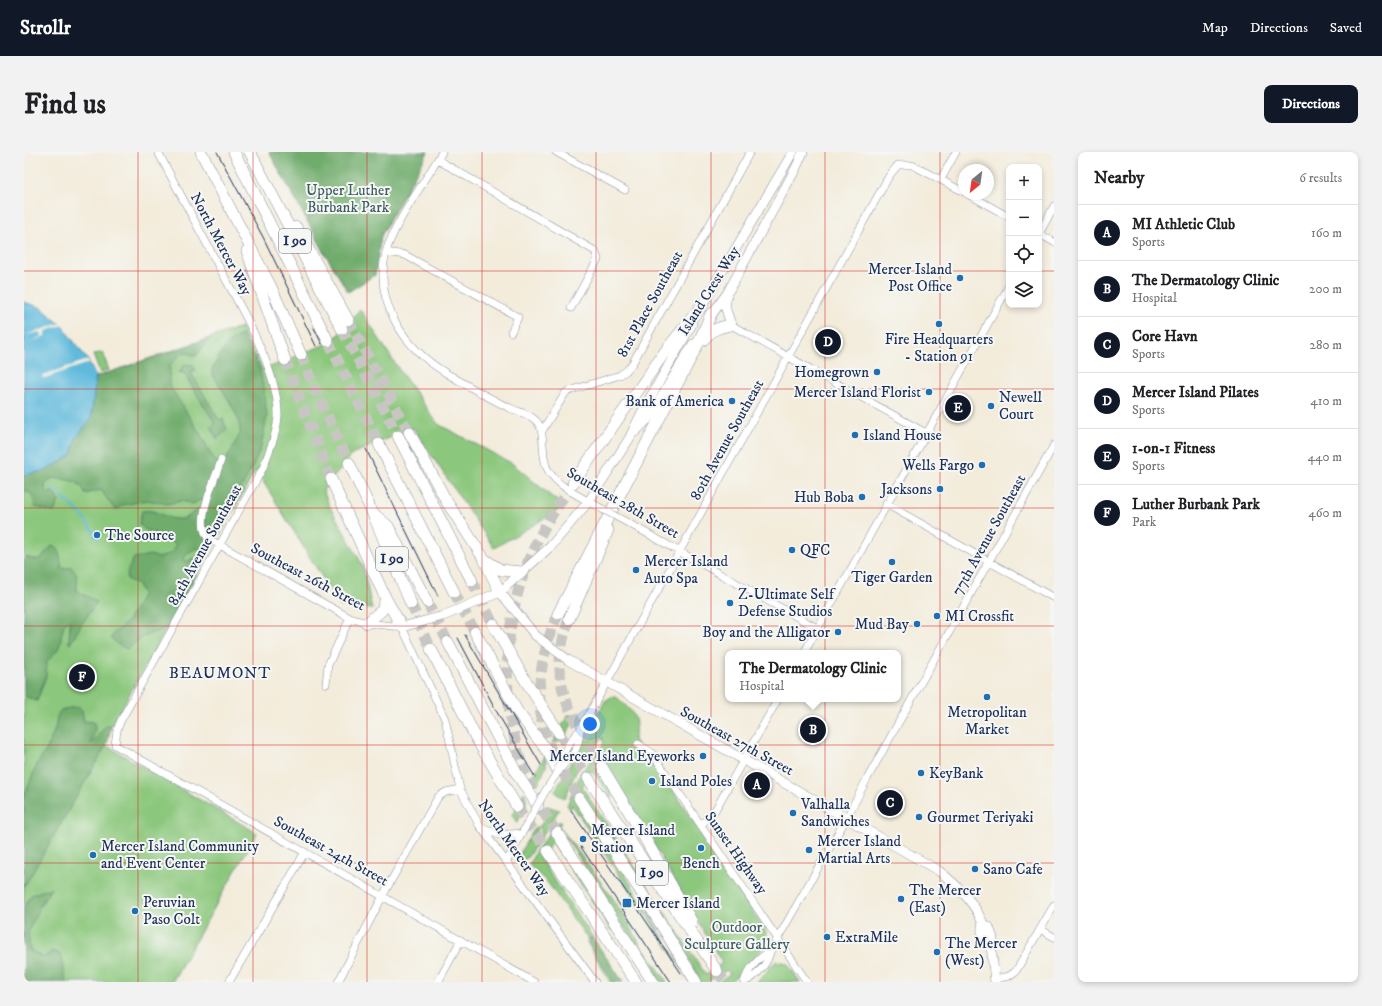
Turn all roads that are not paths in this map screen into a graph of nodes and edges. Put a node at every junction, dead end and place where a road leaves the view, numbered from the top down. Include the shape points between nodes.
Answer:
1 (158, 152) edge
2 (201, 152) edge
3 (234, 152) edge
4 (250, 152) edge
5 (442, 152) edge
6 (556, 152) edge
7 (750, 152) edge
8 (793, 152) edge
9 (803, 152) edge
10 (956, 152) edge
11 (438, 160) junction
12 (941, 179) junction
13 (958, 189) edge
14 (625, 190) dead end
15 (979, 200) edge
16 (230, 206) junction
17 (1054, 206) edge
18 (1006, 215) edge
19 (1042, 228) edge
20 (1042, 236) edge
21 (1054, 242) edge
22 (386, 252) junction
23 (1006, 291) edge
24 (728, 292) junction
25 (703, 304) junction
26 (571, 308) dead end
27 (711, 314) junction
28 (345, 325) tunnel mouth
29 (731, 325) junction
30 (511, 332) dead end
31 (328, 341) tunnel mouth
32 (697, 346) junction
33 (260, 350) joint
34 (302, 355) tunnel mouth
35 (788, 357) junction
36 (285, 360) tunnel mouth
37 (542, 431) junction
38 (409, 432) tunnel mouth
39 (926, 433) junction
40 (398, 436) tunnel mouth
41 (629, 439) junction
42 (649, 439) junction
43 (379, 444) tunnel mouth
44 (1054, 445) edge
45 (221, 460) dead end
46 (349, 463) tunnel mouth
47 (331, 479) tunnel mouth
48 (573, 483) tunnel mouth
49 (589, 501) junction
50 (886, 504) junction
51 (373, 514) junction
52 (220, 546) junction
53 (680, 552) junction
54 (484, 559) junction
55 (989, 562) junction
56 (522, 572) junction
57 (472, 581) tunnel mouth
58 (454, 592) tunnel mouth
59 (500, 592) junction
60 (1054, 598) edge
61 (386, 599) junction
62 (427, 602) tunnel mouth
63 (411, 604) tunnel mouth
64 (558, 614) tunnel mouth
65 (350, 618) junction
66 (569, 619) tunnel mouth
67 (367, 623) junction
68 (493, 624) tunnel mouth
69 (402, 627) junction
70 (818, 628) junction
71 (475, 632) tunnel mouth
72 (448, 642) tunnel mouth
73 (431, 649) tunnel mouth
74 (806, 650) edge
75 (606, 683) junction
76 (326, 684) dead end
77 (776, 702) edge
78 (559, 733) tunnel mouth
79 (115, 744) joint
80 (638, 744) dead end
81 (744, 760) junction
82 (602, 767) tunnel mouth
83 (558, 772) junction
84 (588, 778) tunnel mouth
85 (460, 789) junction
86 (579, 798) tunnel mouth
87 (538, 806) junction
88 (517, 807) tunnel mouth
89 (846, 819) junction
90 (479, 825) junction
91 (701, 825) junction
92 (522, 833) junction
93 (557, 833) tunnel mouth
94 (548, 851) tunnel mouth
95 (305, 852) junction
96 (507, 861) junction
97 (384, 896) junction
98 (1054, 905) edge
99 (1040, 929) junction
100 (1054, 937) edge
101 (779, 938) junction
102 (461, 940) junction
103 (995, 980) edge
104 (229, 982) edge
105 (338, 982) edge
106 (438, 982) edge
107 (534, 982) edge
108 (595, 982) edge
109 (636, 982) edge
110 (653, 982) edge
111 (696, 982) edge
112 (744, 982) edge
113 (807, 982) edge

1 - 33 street, North Mercer Way
2 - 16 highway, I 90
3 - 31 highway
4 - 28 highway via 308,247
5 - 11 street
6 - 14 street
7 - 37 street, 81st Place Southeast via 632,364 620,375 575,387 566,392
8 - 25 main road, Island Crest Way
9 - 24 main road, Island Crest Way
10 - 12 street
11 - 22 street via 396,230
11 - 26 street via 595,251 598,259
12 - 13 street
12 - 35 street, 80th Avenue Southeast via 912,165 898,165 889,176
15 - 18 street
16 - 34 highway, I 90
16 - 36 highway
17 - 19 street
20 - 21 street
22 - 30 street via 405,255 518,318
22 - 37 street via 383,276 389,310 398,327 418,352 434,365 511,409 535,419
23 - 39 street
24 - 27 main road, Island Crest Way
24 - 29 main road via 725,306
25 - 41 main road, Island Crest Way
25 - 48 highway via 667,349
27 - 32 highway
27 - 41 main road, Island Crest Way via 648,419
29 - 32 highway via 709,332
29 - 35 street
32 - 42 highway
33 - 52 street, 84th Avenue Southeast via 274,387 278,416 276,431 263,468
35 - 39 street
35 - 53 street, 80th Avenue Southeast
37 - 49 street, Southeast 28th Street via 543,457 547,469 560,483
38 - 54 highway via 447,502
39 - 50 street
40 - 57 highway
41 - 49 main road, Island Crest Way
42 - 64 highway
42 - 66 highway
43 - 58 highway
44 - 55 street, 77th Avenue Southeast
45 - 52 street, Southeast 26th Street via 202,517 205,535
46 - 51 highway, I 90
47 - 61 highway
49 - 53 street, Southeast 28th Street, bridge
49 - 56 main road, Island Crest Way via 551,546
50 - 55 street
50 - 70 street
51 - 62 highway via 388,526
51 - 63 highway, I 90
52 - 65 street, Southeast 26th Street
52 - 79 street, 84th Avenue Southeast via 121,720
53 - 70 street, Southeast 28th Street
53 - 75 street, 80th Avenue Southeast
54 - 56 highway via 501,570
54 - 59 highway
55 - 60 street
55 - 89 street, 77th Avenue Southeast
56 - 59 main road, Island Crest Way
59 - 69 main road, Southeast 26th Street via 443,616
59 - 75 main road, Southeast 27th Street via 522,620 550,648
61 - 67 highway via 382,610
61 - 69 highway
65 - 67 street, Southeast 26th Street
65 - 76 street via 328,665
67 - 69 street, Southeast 26th Street
68 - 78 highway
69 - 85 street, North Mercer Way via 445,718
70 - 74 street
71 - 83 highway via 517,711 548,752
72 - 87 highway via 517,774
73 - 88 highway via 476,738
75 - 81 main road, Southeast 27th Street
75 - 83 street, 80th Avenue Southeast, bridge via 580,730 579,745 573,756
77 - 81 street
79 - 95 street, Southeast 24th Street
80 - 91 street, Sunset Highway via 652,753
81 - 89 main road, Southeast 27th Street
81 - 91 street via 714,812
82 - 84 highway, I 90 via 676,893 716,969
83 - 87 street, 80th Avenue Southeast, bridge
85 - 90 street, North Mercer Way
85 - 97 street via 438,797
86 - 111 highway via 638,887
87 - 92 street, 80th Avenue Southeast, bridge
89 - 101 street, 77th Avenue Southeast
89 - 103 main road, Southeast 27th Street via 949,879 970,902 983,924 981,931 985,942 991,945
90 - 92 street via 499,834
90 - 96 street, North Mercer Way
91 - 101 street, Sunset Highway
92 - 96 street, 80th Avenue Southeast
93 - 110 highway
94 - 109 highway
95 - 97 street, Southeast 24th Street
95 - 104 street
96 - 108 street, North Mercer Way
97 - 102 street, Southeast 24th Street
97 - 105 street
98 - 99 street
99 - 100 street
99 - 103 street via 1016,970 1009,976
101 - 112 street, 77th Avenue Southeast via 770,952 765,953 746,974
101 - 113 street, Sunset Highway
102 - 106 street
102 - 107 street, Southeast 24th Street

